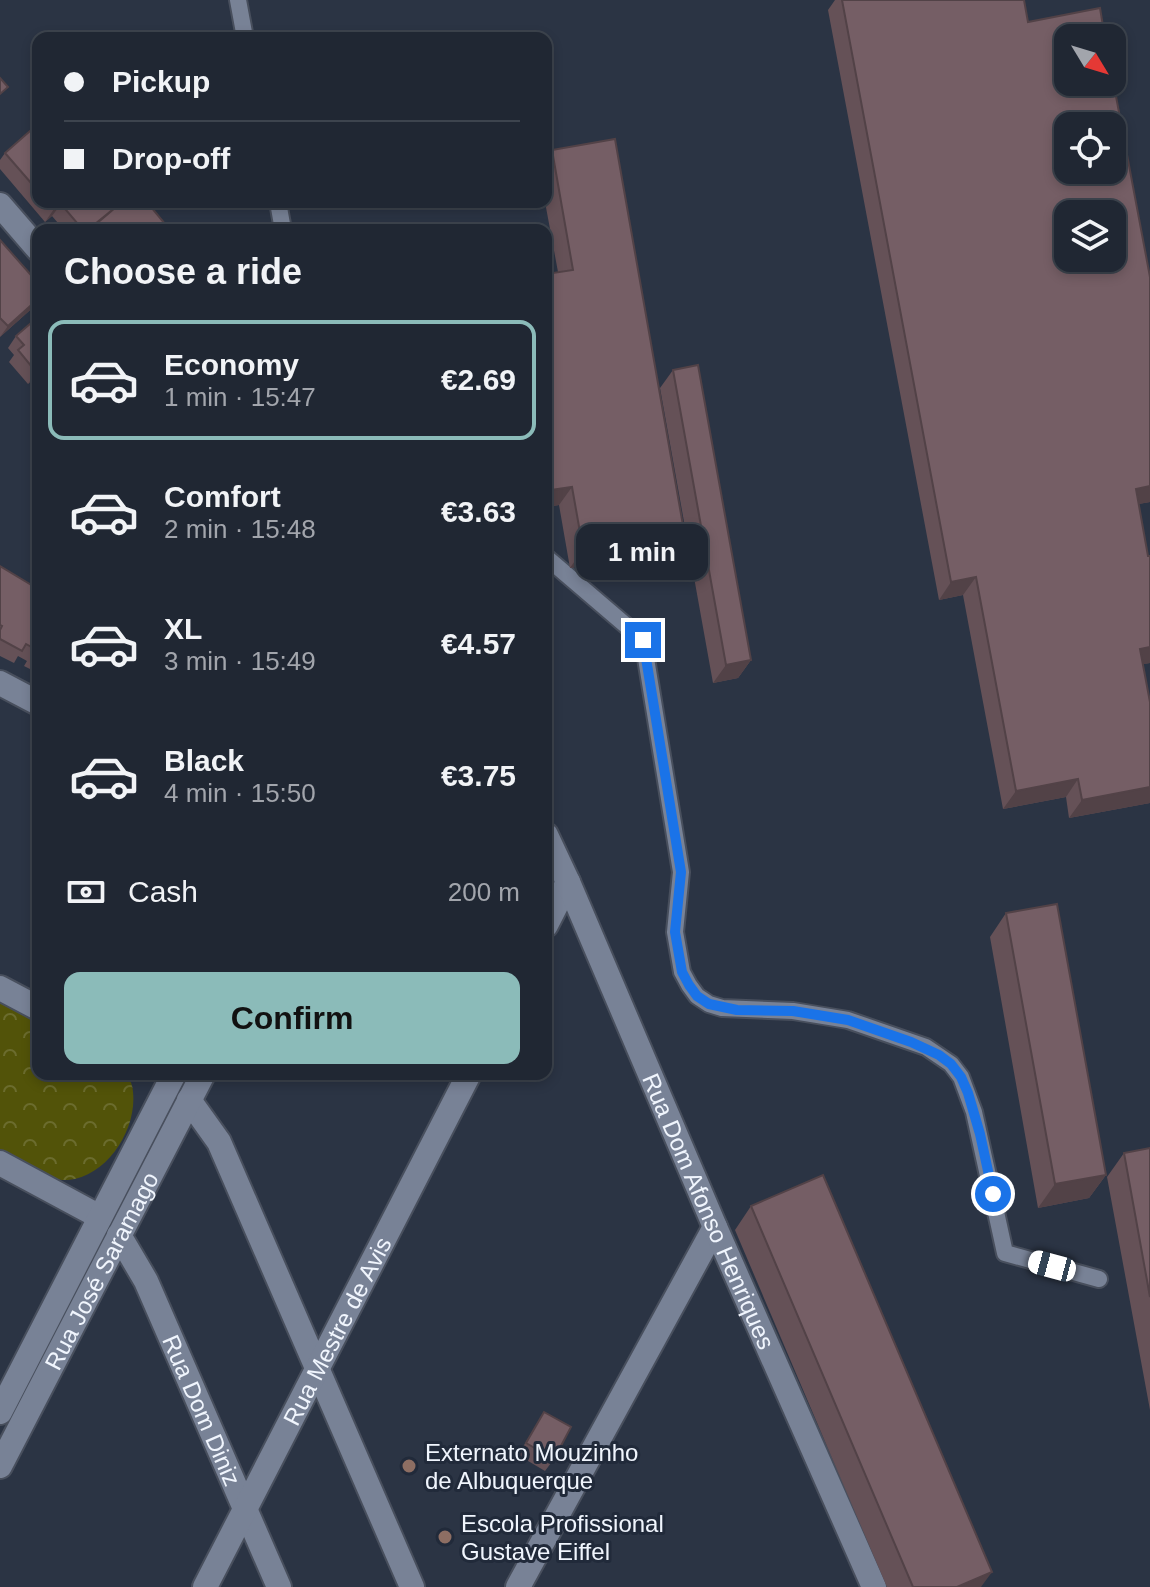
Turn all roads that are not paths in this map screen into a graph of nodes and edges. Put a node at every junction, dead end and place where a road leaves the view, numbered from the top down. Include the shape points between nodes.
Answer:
1 (238, 0) edge
2 (244, 32) edge
3 (0, 205) edge
4 (32, 242) edge
5 (552, 562) edge
6 (0, 683) edge
7 (32, 700) edge
8 (552, 848) edge
9 (568, 882) junction
10 (552, 913) edge
11 (0, 988) edge
12 (32, 1005) edge
13 (167, 1080) edge
14 (172, 1080) edge
15 (200, 1080) edge
16 (466, 1080) edge
17 (189, 1100) junction
18 (0, 1163) edge
19 (100, 1217) junction
20 (715, 1227) junction
21 (119, 1235) junction
22 (1099, 1279) dead end
23 (317, 1368) junction
24 (0, 1412) edge
25 (0, 1466) edge
26 (245, 1508) junction
27 (205, 1587) edge
28 (279, 1587) edge
29 (412, 1587) edge
30 (518, 1587) edge
31 (874, 1587) edge

1 - 2 lane
3 - 4 street
5 - 22 lane via 643,640 681,872 675,932 682,972 697,996 722,1008 848,1020 939,1055 961,1077 968,1093 1005,1253
6 - 7 street
8 - 9 street, Rua Dom Afonso Henriques
9 - 10 street
9 - 20 street, Rua Dom Afonso Henriques
11 - 12 street
13 - 19 street, Rua José Saramago
14 - 17 lane
15 - 17 street, Rua José Saramago
16 - 23 street, Rua Mestre de Avis
17 - 21 street, Rua José Saramago
17 - 23 street via 219,1142
18 - 19 street
19 - 21 lane
19 - 24 street, Rua José Saramago
20 - 30 street
20 - 31 street, Rua Dom Afonso Henriques
21 - 25 street, Rua José Saramago
21 - 26 street, Rua Dom Diniz via 146,1281
23 - 26 street, Rua Mestre de Avis
23 - 29 street
26 - 27 street, Rua Mestre de Avis
26 - 28 street, Rua Dom Diniz

